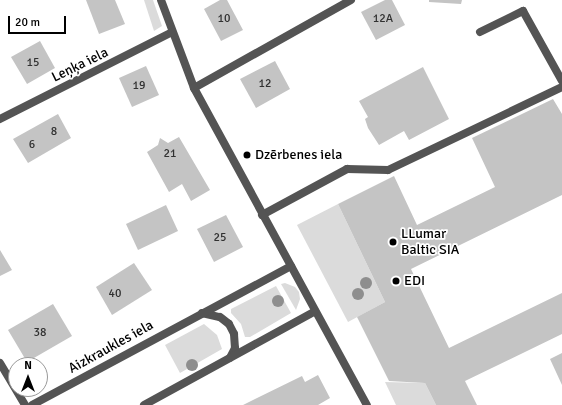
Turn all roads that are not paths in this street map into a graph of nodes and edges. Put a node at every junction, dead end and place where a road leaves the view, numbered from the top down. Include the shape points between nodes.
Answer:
1 (161, 0) edge
2 (351, 0) edge
3 (172, 32) junction
4 (480, 32) dead end
5 (562, 81) edge
6 (562, 87) edge
7 (194, 88) junction
8 (0, 119) edge
9 (262, 215) junction
10 (290, 266) junction
11 (314, 312) junction
12 (202, 313) junction
13 (230, 358) junction
14 (0, 363) edge
15 (25, 405) edge
16 (32, 405) edge
17 (144, 405) edge
18 (367, 405) edge

1 - 3 street
2 - 7 street
3 - 7 street
3 - 8 street, Leņķa iela
4 - 5 street via 523,11
6 - 9 street via 388,170 347,169
7 - 9 street
9 - 10 street
10 - 11 street
10 - 12 street, Aizkraukles iela
11 - 13 street
11 - 18 street
12 - 13 street via 220,317 229,324 234,334 235,348
12 - 16 street, Aizkraukles iela
13 - 17 street
14 - 15 street

